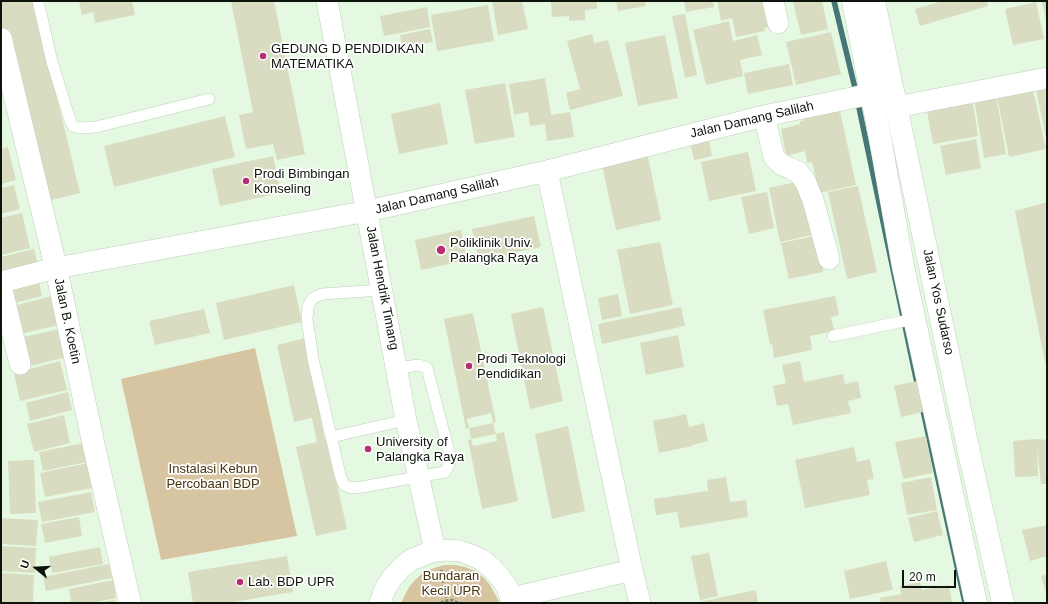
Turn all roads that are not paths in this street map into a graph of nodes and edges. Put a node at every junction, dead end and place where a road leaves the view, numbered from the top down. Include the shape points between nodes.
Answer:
1 (38, 1) edge
2 (327, 1) edge
3 (774, 1) edge
4 (853, 1) edge
5 (874, 1) edge
6 (778, 23) dead end
7 (1, 39) edge
8 (1047, 78) edge
9 (861, 96) junction
10 (209, 99) dead end
11 (896, 108) junction
12 (764, 116) junction
13 (548, 171) junction
14 (368, 211) junction
15 (829, 259) dead end
16 (56, 268) junction
17 (1, 282) edge
18 (1, 286) edge
19 (382, 290) junction
20 (914, 319) junction
21 (833, 336) dead end
22 (20, 364) dead end
23 (397, 368) junction
24 (406, 420) junction
25 (331, 437) junction
26 (420, 477) junction
27 (438, 560) junction
28 (632, 570) junction
29 (512, 601) edge
30 (130, 603) edge
31 (380, 603) edge
32 (640, 603) edge
33 (976, 603) edge
34 (1003, 603) edge

1 - 10 lane via 52,62 73,126 96,127
2 - 14 street, Jalan Hendrik Timang
3 - 6 street
4 - 9 main road, Jalan Yos Sudarso
5 - 11 main road, Jalan Yos Sudarso
7 - 16 main road, Jalan B. Koetin
8 - 11 street
9 - 12 street, Jalan Damang Salilah
9 - 20 main road, Jalan Yos Sudarso
11 - 34 main road, Jalan Yos Sudarso
12 - 13 street, Jalan Damang Salilah
12 - 15 street via 774,157 782,165 798,172 805,181 813,200
13 - 14 street, Jalan Damang Salilah
13 - 28 street
14 - 16 street, Jalan Damang Salilah
14 - 19 street, Jalan Hendrik Timang
16 - 17 street, Jalan Damang Salilah
16 - 30 main road, Jalan B. Koetin
18 - 22 street
19 - 23 street, Jalan Hendrik Timang
19 - 25 lane via 322,294 313,298 308,306 307,320 312,351
20 - 21 lane
20 - 33 main road, Jalan Yos Sudarso
23 - 24 street, Jalan Hendrik Timang
23 - 26 lane via 420,365 427,368 450,456 444,472
24 - 25 lane
24 - 26 street, Jalan Hendrik Timang
25 - 26 lane via 344,485 351,488 362,487
26 - 27 street, Jalan Hendrik Timang
27 - 29 street via 460,551 482,560 500,576
27 - 31 street via 423,554 411,560 392,578
28 - 29 street
28 - 32 street

